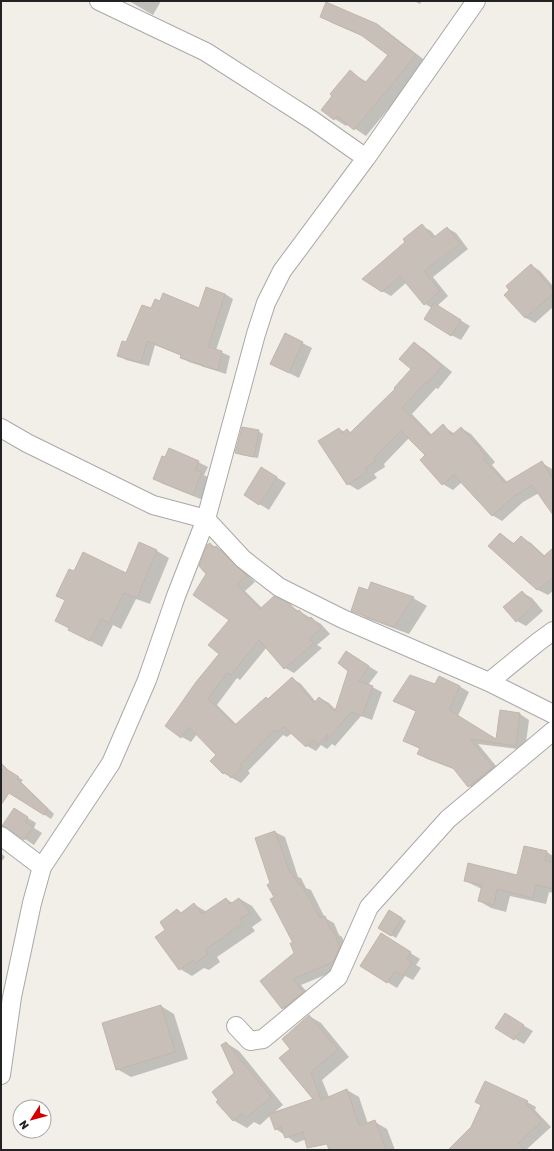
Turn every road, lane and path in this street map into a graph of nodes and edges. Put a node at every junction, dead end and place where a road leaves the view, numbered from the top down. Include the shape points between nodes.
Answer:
1 (99, 1) edge
2 (476, 1) edge
3 (366, 158) junction
4 (1, 428) edge
5 (206, 519) junction
6 (553, 631) edge
7 (489, 682) junction
8 (553, 714) edge
9 (553, 731) edge
10 (1, 836) edge
11 (42, 867) junction
12 (236, 1026) dead end
13 (1, 1075) edge

1 - 3 street via 206,52
2 - 3 street
3 - 5 street via 282,272 266,303
4 - 5 street via 153,505
5 - 7 street via 243,559 279,586 343,619
5 - 11 street via 147,680 110,763
6 - 7 street
7 - 8 street
9 - 12 street via 448,819 368,907 338,977 263,1039 250,1041
10 - 11 street
11 - 13 street via 12,997

